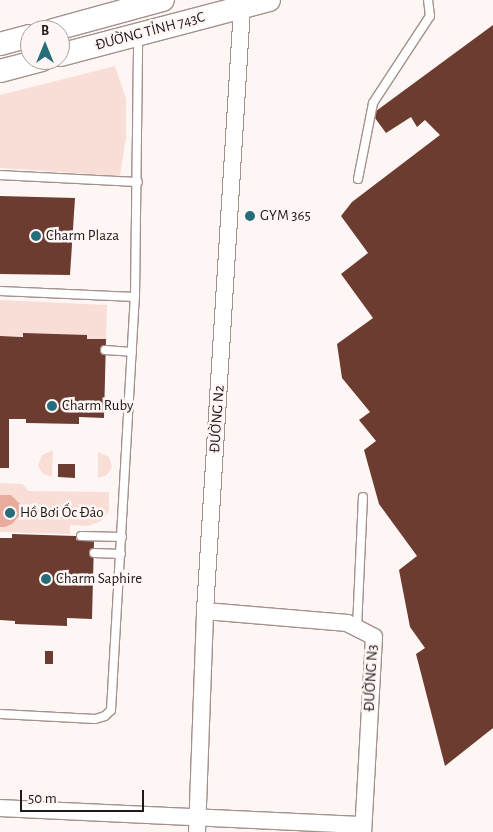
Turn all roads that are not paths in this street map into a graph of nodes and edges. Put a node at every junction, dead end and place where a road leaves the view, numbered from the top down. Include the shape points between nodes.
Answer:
1 (163, 0) edge
2 (269, 0) edge
3 (428, 0) edge
4 (241, 3) edge
5 (70, 25) edge
6 (138, 35) junction
7 (20, 39) edge
8 (0, 44) edge
9 (70, 52) edge
10 (20, 66) edge
11 (0, 71) edge
12 (0, 175) edge
13 (358, 179) dead end
14 (138, 182) junction
15 (0, 291) edge
16 (135, 297) junction
17 (105, 350) dead end
18 (132, 352) junction
19 (363, 497) dead end
20 (81, 536) dead end
21 (122, 537) junction
22 (94, 553) dead end
23 (120, 554) junction
24 (205, 611) junction
25 (357, 628) junction
26 (0, 714) edge
27 (0, 808) edge
28 (197, 824) edge
29 (363, 829) edge

1 - 5 main road, ĐƯỜNG TỈNH 743C
2 - 4 main road, ĐƯỜNG TỈNH 743C
3 - 13 lane via 430,16 373,103
4 - 6 main road, ĐƯỜNG TỈNH 743C
4 - 24 street, ĐƯỜNG N2
6 - 9 main road, ĐƯỜNG TỈNH 743C
6 - 14 lane
7 - 8 main road
10 - 11 main road
12 - 14 lane
14 - 16 lane
15 - 16 lane
16 - 18 lane
17 - 18 lane
18 - 21 lane
19 - 25 lane
20 - 21 lane
21 - 23 lane
22 - 23 lane
23 - 26 lane via 111,710 95,719
24 - 25 street, ĐƯỜNG N3 via 347,623
24 - 28 street, ĐƯỜNG N2
25 - 29 street, ĐƯỜNG N3 via 374,636
27 - 28 street
28 - 29 street

